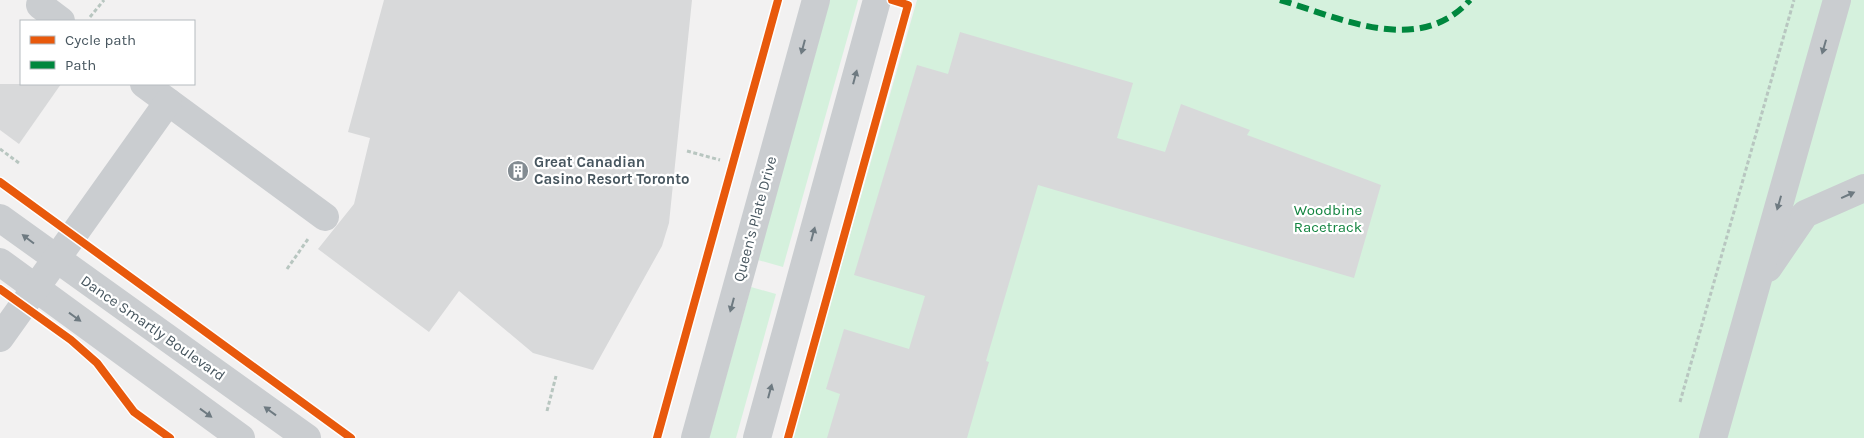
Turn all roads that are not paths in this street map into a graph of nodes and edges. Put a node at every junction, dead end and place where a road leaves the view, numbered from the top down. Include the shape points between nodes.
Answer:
1 (816, 0) edge
2 (877, 0) edge
3 (1837, 0) edge
4 (40, 4) dead end
5 (60, 20) edge
6 (145, 85) edge
7 (168, 102) junction
8 (1864, 188) edge
9 (325, 217) dead end
10 (0, 218) edge
11 (56, 260) junction
12 (0, 262) edge
13 (36, 288) junction
14 (1755, 288) junction
15 (0, 338) edge
16 (241, 438) edge
17 (307, 438) edge
18 (695, 438) edge
19 (757, 438) edge
20 (1713, 438) edge

1 -> 18 street, Queen's Plate Drive
19 -> 2 street
3 -> 14 street
4 - 5 street
6 - 7 street
7 - 9 street
7 - 11 street
14 -> 8 street via 1805,214
11 -> 10 street, Dance Smartly Boulevard
11 - 13 street
17 -> 11 street, Dance Smartly Boulevard
12 - 13 street
13 - 15 street
13 -> 16 street
14 - 20 street

